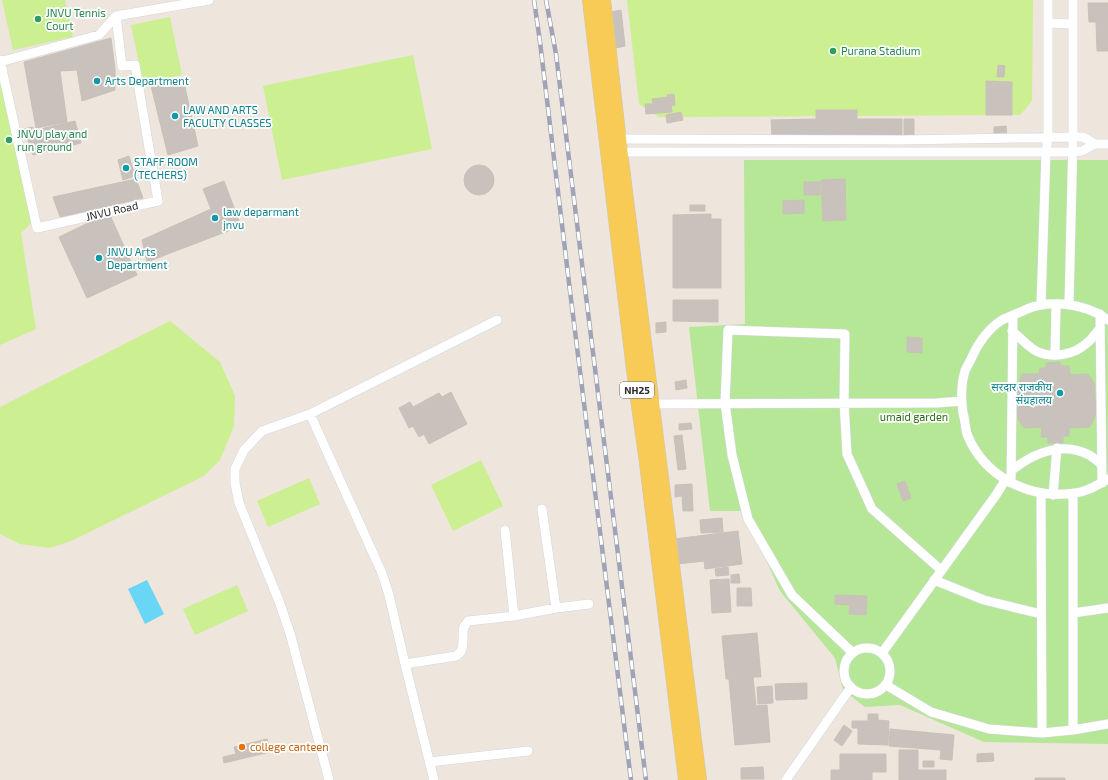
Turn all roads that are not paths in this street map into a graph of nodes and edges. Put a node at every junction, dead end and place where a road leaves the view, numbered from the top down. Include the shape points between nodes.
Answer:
1 (209, 0) edge
2 (590, 0) edge
3 (603, 0) edge
4 (1048, 0) edge
5 (1073, 0) edge
6 (116, 16) junction
7 (1049, 23) junction
8 (1072, 24) junction
9 (0, 61) edge
10 (1073, 137) junction
11 (1048, 138) junction
12 (1095, 144) junction
13 (1108, 144) edge
14 (613, 146) junction
15 (1046, 152) junction
16 (1072, 152) junction
17 (1056, 304) junction
18 (1041, 305) junction
19 (1069, 305) junction
20 (1100, 314) junction
21 (1012, 316) junction
22 (497, 320) dead end
23 (1108, 320) edge
24 (1100, 328) junction
25 (1012, 331) junction
26 (1055, 355) junction
27 (962, 401) junction
28 (844, 402) junction
29 (725, 403) junction
30 (651, 404) junction
31 (310, 414) junction
32 (1057, 448) junction
33 (1101, 464) junction
34 (1011, 470) junction
35 (1008, 481) junction
36 (1105, 481) edge
37 (1040, 493) junction
38 (1073, 494) junction
39 (1054, 495) junction
40 (542, 509) dead end
41 (505, 530) dead end
42 (941, 570) junction
43 (934, 580) junction
44 (589, 604) dead end
45 (556, 608) junction
46 (1108, 608) edge
47 (1073, 613) junction
48 (1041, 614) junction
49 (514, 616) junction
50 (853, 653) junction
51 (882, 653) junction
52 (405, 664) junction
53 (886, 685) junction
54 (851, 688) junction
55 (1108, 724) edge
56 (1073, 730) junction
57 (1042, 733) junction
58 (528, 751) dead end
59 (429, 762) junction
60 (329, 780) edge
61 (434, 780) edge
62 (686, 780) edge
63 (699, 780) edge
64 (786, 780) edge

1 - 6 street
2 - 14 main road, NH25
3 - 14 main road, NH25
4 - 7 street
5 - 8 street
6 - 9 street via 99,35
6 - 9 street, JNVU Road via 122,66 135,65 158,201 37,228
7 - 8 street
7 - 11 street
8 - 10 street
10 - 11 street
10 - 12 street via 1083,137
10 - 16 street
11 - 14 street
11 - 15 street
12 - 13 street
12 - 16 street via 1082,151
14 - 15 street
14 - 30 main road, NH25
14 - 62 main road, NH25
15 - 16 street
15 - 18 street
16 - 19 street
17 - 18 street
17 - 19 street
17 - 26 street
18 - 21 street
19 - 20 street
20 - 23 street
20 - 24 street
21 - 25 street
21 - 27 street via 1002,320 976,347 965,371
22 - 31 street
24 - 26 street via 1081,348 1065,355
24 - 33 street
25 - 26 street via 1036,351
25 - 34 street
27 - 28 street
27 - 35 street via 967,432 974,449 988,467
28 - 29 street
28 - 29 street via 845,334 728,330
28 - 42 street via 847,454 872,509
29 - 30 street
29 - 50 street via 732,455 748,520 792,595
30 - 63 main road, NH25
31 - 52 street via 382,573
31 - 60 street via 262,431 244,450 236,469 235,483 239,503 290,633
32 - 33 street via 1089,455
32 - 34 street via 1030,458
32 - 39 street
33 - 36 street
34 - 35 street
35 - 37 street
35 - 42 street
36 - 38 street
37 - 39 street
37 - 48 street
38 - 39 street
38 - 47 street
40 - 45 street
41 - 49 street
42 - 43 street
43 - 48 street via 984,600
43 - 51 street
44 - 45 street
45 - 49 street
46 - 47 street
47 - 56 street
48 - 57 street
49 - 52 street via 468,621 464,627 460,654
50 - 51 street via 868,648
50 - 54 street via 845,667 845,677
51 - 53 street via 890,667
52 - 59 street
53 - 54 street via 880,691 868,694 859,693
53 - 57 street via 931,712 989,730
54 - 64 street
55 - 56 street
56 - 57 street
58 - 59 street
59 - 61 street

